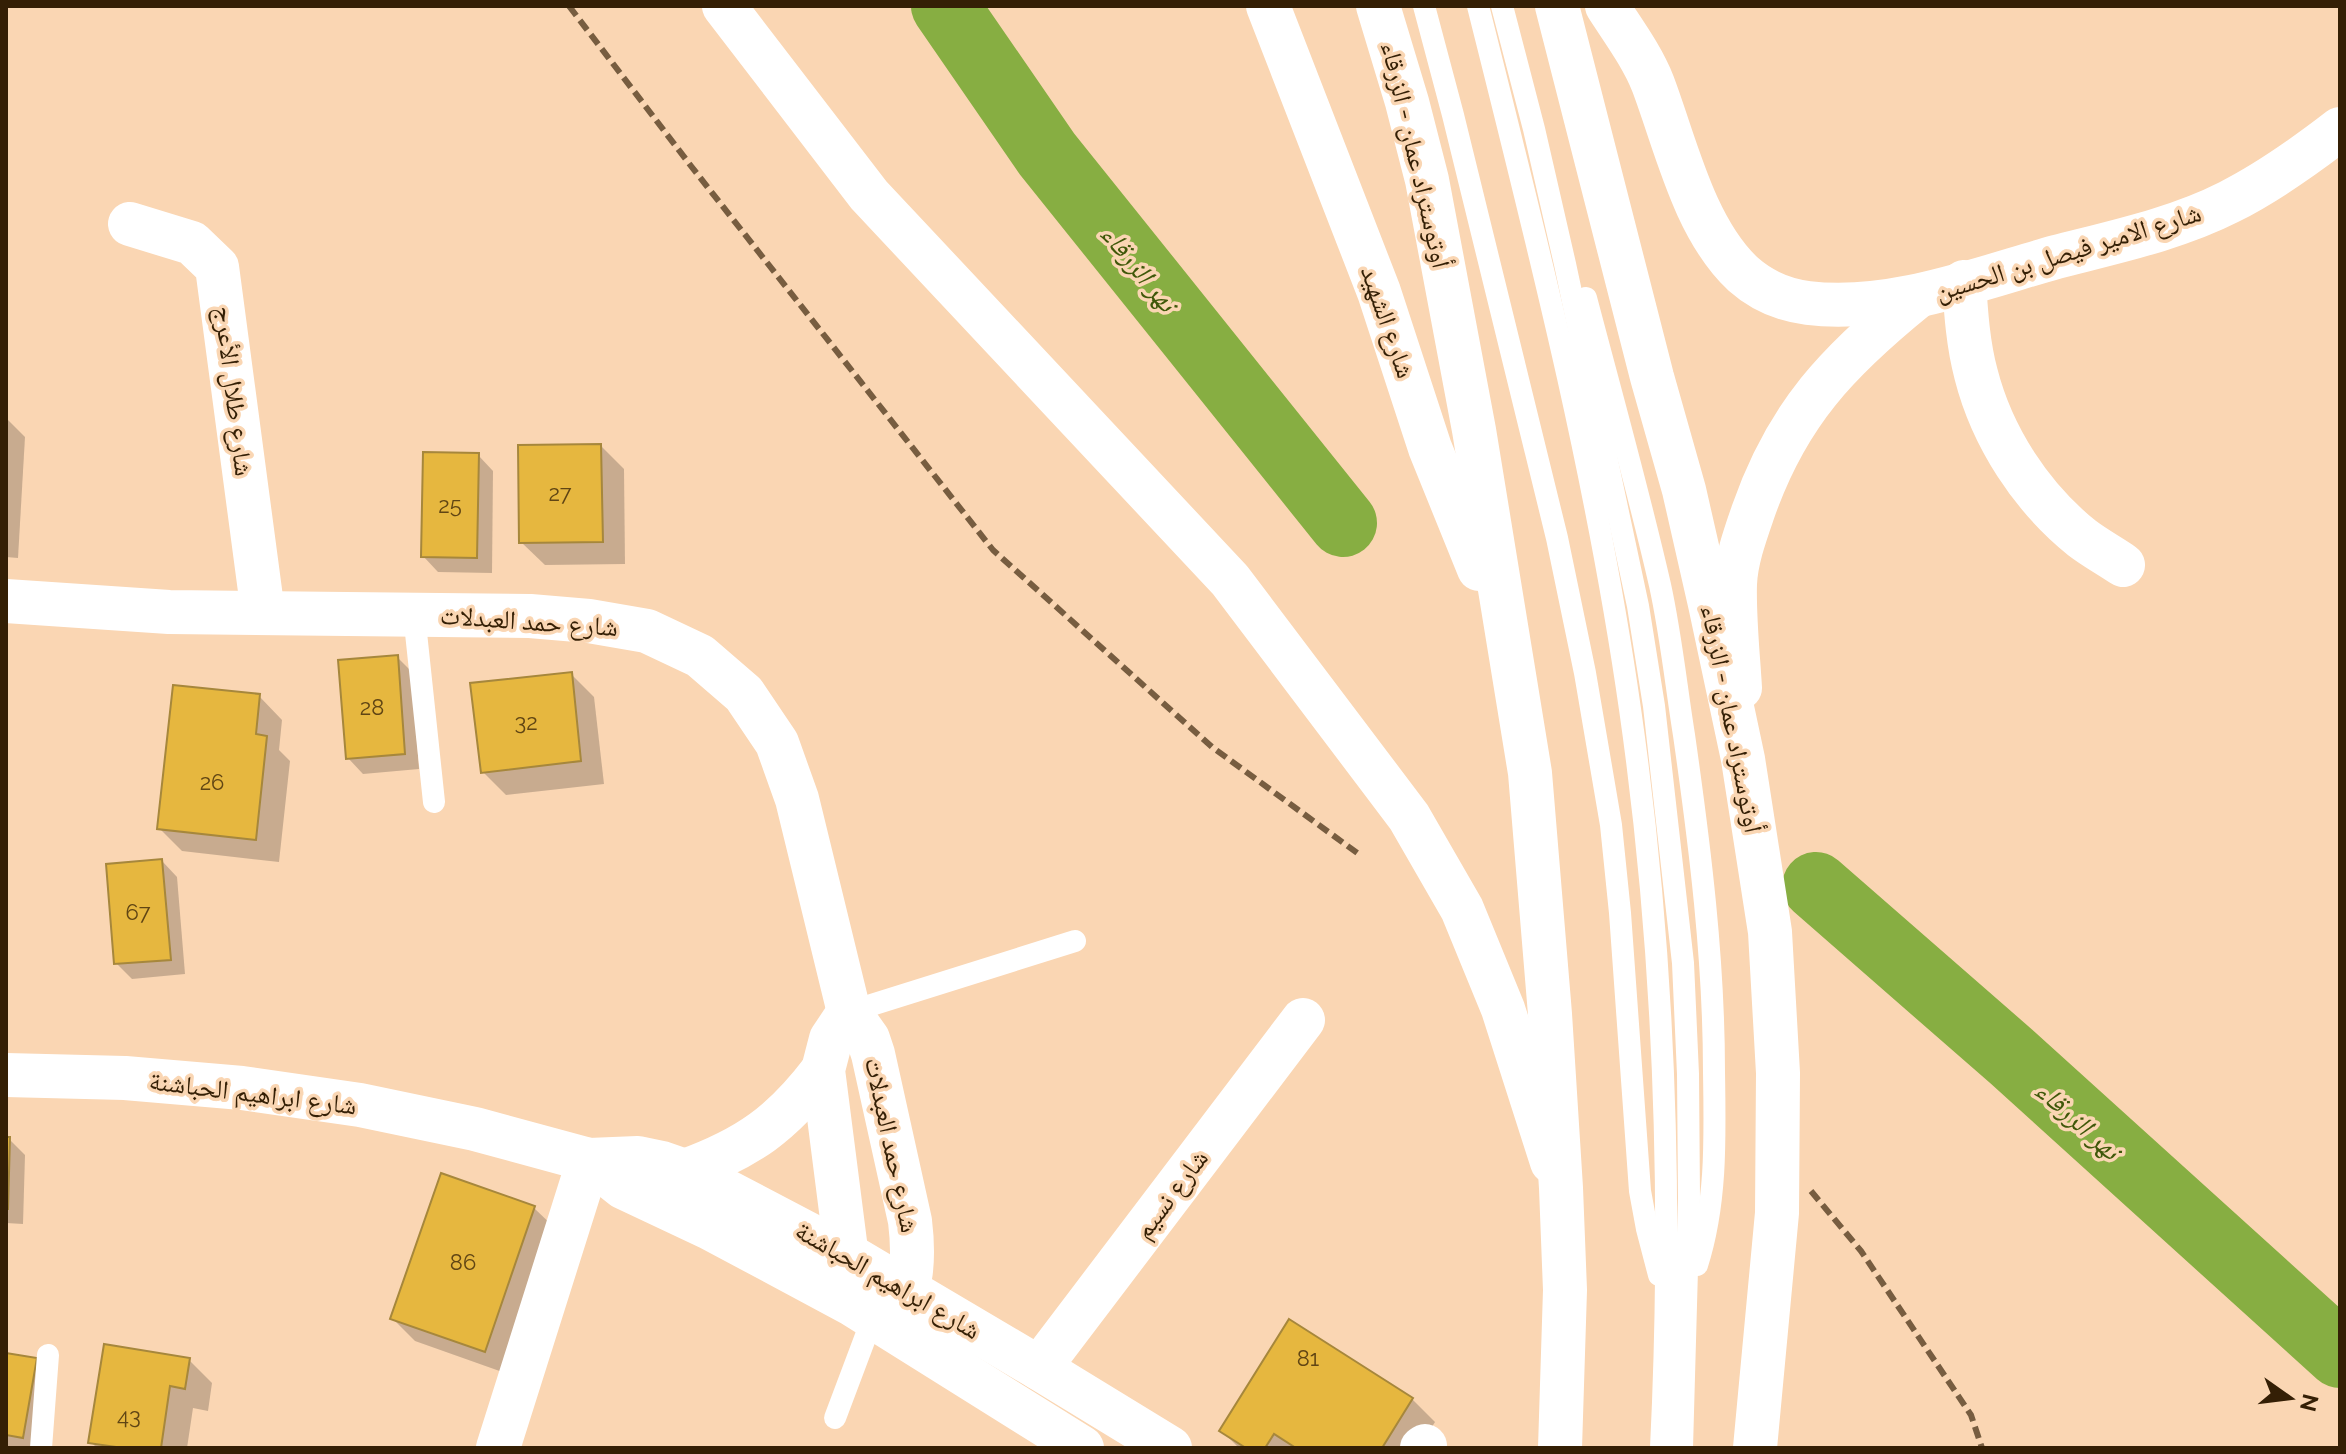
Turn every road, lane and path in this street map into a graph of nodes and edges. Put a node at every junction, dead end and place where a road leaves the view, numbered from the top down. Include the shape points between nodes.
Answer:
1 (724, 6) edge
2 (1268, 6) edge
3 (1378, 6) edge
4 (1424, 6) edge
5 (1478, 6) edge
6 (1502, 6) edge
7 (1511, 6) edge
8 (1557, 6) edge
9 (1607, 6) edge
10 (2340, 129) edge
11 (130, 224) dead end
12 (1964, 282) junction
13 (1917, 297) junction
14 (2123, 565) dead end
15 (6, 601) edge
16 (263, 613) junction
17 (414, 614) junction
18 (1507, 638) junction
19 (1743, 759) junction
20 (434, 802) dead end
21 (1075, 941) dead end
22 (849, 1012) junction
23 (1303, 1020) dead end
24 (823, 1070) junction
25 (6, 1075) edge
26 (589, 1160) junction
27 (685, 1171) junction
28 (1561, 1188) junction
29 (848, 1255) junction
30 (909, 1291) junction
31 (1677, 1301) junction
32 (874, 1318) junction
33 (48, 1355) dead end
34 (1039, 1368) junction
35 (835, 1418) dead end
36 (41, 1448) edge
37 (498, 1448) edge
38 (1082, 1448) edge
39 (1170, 1448) edge
40 (1560, 1448) edge
41 (1661, 1448) edge
42 (1682, 1448) edge
43 (1755, 1448) edge

1 - 28 main road via 869,195 1230,580 1409,817 1462,909 1503,1009
2 - 18 main road, شارع الشهيد via 1379,292 1430,448
3 - 18 main road, أوتوستراد عمان - الزرقاء via 1427,180
4 - 31 lane via 1557,538 1585,673 1611,825 1640,1191 1647,1229
5 - 31 lane via 1576,416 1630,709 1646,838
6 - 31 lane via 1565,264 1638,606 1654,706 1683,963 1688,1074 1689,1198
7 - 31 lane via 1660,588 1698,832 1713,1007 1715,1143 1699,1259
8 - 19 main road, أوتوستراد عمان - الزرقاء via 1684,490
9 - 13 main road, شارع الامير فيصل بن الحسين via 1652,81 1700,213 1743,273 1763,289 1809,303
10 - 12 main road, شارع الامير فيصل بن الحسين via 2228,203 2156,229
11 - 16 main road, شارع طلال الأعرج via 192,243 217,267
12 - 13 main road, شارع الامير فيصل بن الحسين
12 - 14 main road via 1976,375 1992,421 2016,465 2082,538
13 - 19 main road, شارع الامير فيصل بن الحسين via 1841,364 1809,401 1761,488 1735,582
15 - 16 main road, شارع حمد العبدلات
16 - 17 main road, شارع حمد العبدلات
17 - 20 lane
17 - 22 main road, شارع حمد العبدلات via 530,616 647,631 700,656 744,694 777,743 797,799
18 - 28 main road, أوتوستراد عمان - الزرقاء via 1530,773
19 - 43 main road, أوتوستراد عمان - الزرقاء via 1770,932 1778,1073 1777,1213
21 - 22 lane
22 - 24 main road, شارع حمد العبدلات via 831,1039
22 - 30 main road, شارع حمد العبدلات via 873,1054 907,1206 913,1244
23 - 34 main road, شارع نسيم
24 - 27 main road via 777,1122 748,1143
24 - 29 main road, شارع حمد العبدلات
25 - 26 main road, شارع ابراهيم الحباشنة via 242,1088 345,1103 475,1129
26 - 27 main road, شارع ابراهيم الحباشنة via 638,1158
26 - 32 main road, شارع ابراهيم الحباشنة via 623,1187 722,1234
26 - 37 main road
27 - 29 main road, شارع ابراهيم الحباشنة
28 - 40 main road, أوتوستراد عمان - الزرقاء via 1565,1290
29 - 30 main road, شارع ابراهيم الحباشنة
29 - 32 main road, شارع حمد العبدلات
30 - 32 main road, شارع حمد العبدلات
30 - 34 main road, شارع ابراهيم الحباشنة
31 - 41 lane
31 - 42 lane
32 - 35 lane
32 - 38 main road, شارع ابراهيم الحباشنة
33 - 36 lane
34 - 39 main road, شارع ابراهيم الحباشنة

